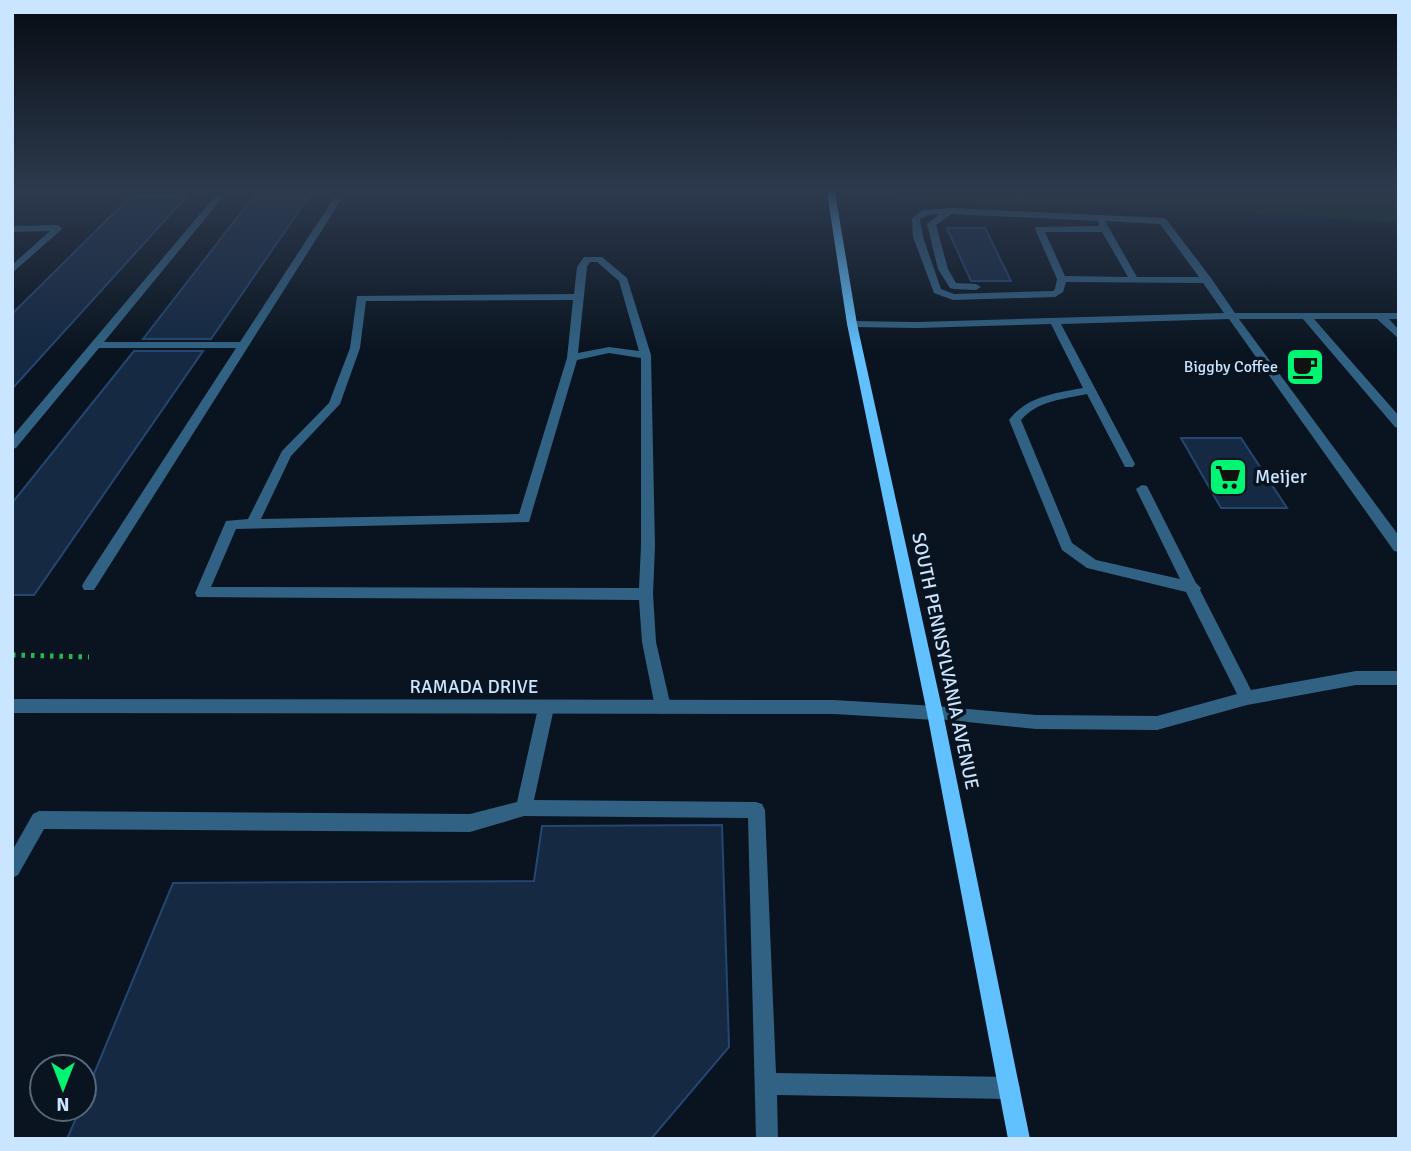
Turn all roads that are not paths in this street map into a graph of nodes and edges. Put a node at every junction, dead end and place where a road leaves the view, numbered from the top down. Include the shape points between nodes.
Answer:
1 (39, 246) edge
2 (178, 246) edge
3 (308, 246) edge
4 (840, 246) edge
5 (921, 246) edge
6 (937, 246) edge
7 (1047, 246) edge
8 (1115, 246) edge
9 (1182, 246) edge
10 (12, 270) edge
11 (1062, 279) junction
12 (1134, 279) junction
13 (1208, 280) junction
14 (1045, 296) junction
15 (579, 297) junction
16 (1231, 316) junction
17 (1307, 316) junction
18 (1380, 316) junction
19 (1399, 316) edge
20 (1054, 321) junction
21 (852, 324) junction
22 (1399, 336) edge
23 (95, 345) junction
24 (244, 345) junction
25 (646, 355) junction
26 (572, 358) junction
27 (1090, 390) junction
28 (1399, 424) edge
29 (12, 444) edge
30 (1129, 464) dead end
31 (1142, 489) dead end
32 (252, 524) junction
33 (1399, 547) edge
34 (89, 586) dead end
35 (1194, 588) junction
36 (646, 594) junction
37 (1399, 678) edge
38 (1247, 698) junction
39 (12, 706) edge
40 (663, 707) junction
41 (546, 708) junction
42 (935, 713) junction
43 (524, 808) junction
44 (12, 869) edge
45 (766, 1084) junction
46 (1009, 1087) junction
47 (767, 1139) edge
48 (1020, 1139) edge

1 - 10 street
2 - 23 street
3 - 24 street
4 - 21 main road, SOUTH PENNSYLVANIA AVENUE
5 - 14 street via 937,291 953,297
6 - 14 street via 953,286 1027,289
7 - 11 street
8 - 12 street
9 - 13 street
11 - 12 street
11 - 14 street via 1060,290
12 - 13 street
13 - 16 street
15 - 25 street via 582,267 587,259 599,259 624,280
15 - 26 street
15 - 32 street via 361,298 355,348 334,404 286,454
16 - 17 street
16 - 20 street
16 - 33 street
17 - 18 street
17 - 28 street
18 - 19 street
18 - 22 street
20 - 21 street
20 - 27 street
21 - 42 main road, SOUTH PENNSYLVANIA AVENUE
23 - 24 street
23 - 29 street
24 - 34 street
25 - 26 street via 609,350
25 - 36 street
26 - 32 street via 524,519
27 - 30 street
27 - 35 street via 1023,408 1015,420 1067,545 1092,564
31 - 35 street
32 - 36 street via 231,524 202,593
35 - 38 street
36 - 40 street via 649,642
37 - 38 street, RAMADA DRIVE via 1356,677
38 - 42 street, RAMADA DRIVE via 1157,723 1036,722
39 - 41 street, RAMADA DRIVE
40 - 41 street, RAMADA DRIVE
40 - 42 street, RAMADA DRIVE via 834,707
41 - 43 street
42 - 46 main road, SOUTH PENNSYLVANIA AVENUE
43 - 44 street via 470,823 38,820
43 - 45 street via 756,810
45 - 46 street
45 - 47 street
46 - 48 main road, SOUTH PENNSYLVANIA AVENUE

